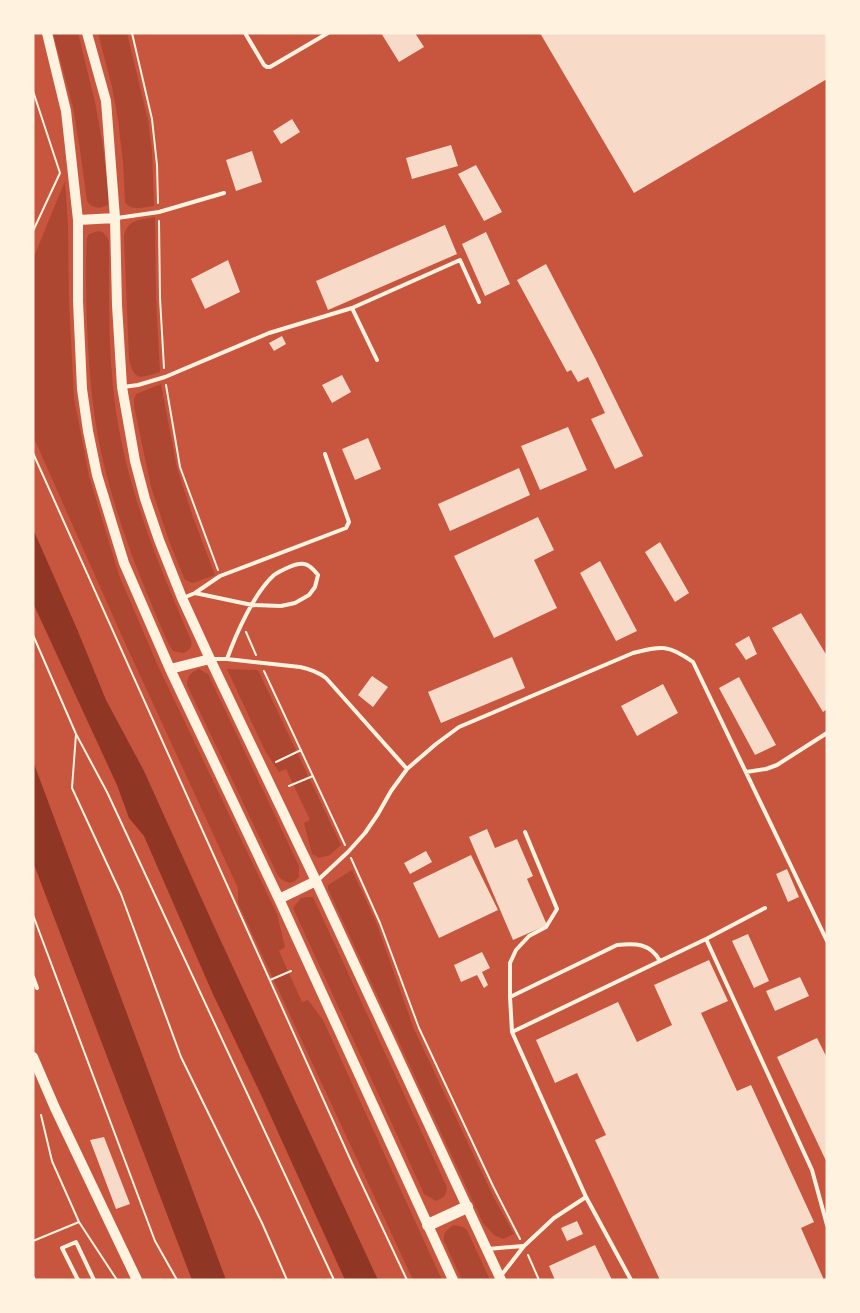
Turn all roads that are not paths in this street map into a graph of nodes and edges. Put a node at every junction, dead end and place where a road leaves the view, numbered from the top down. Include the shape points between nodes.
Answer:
1 (46, 33) edge
2 (87, 33) edge
3 (245, 33) edge
4 (328, 33) edge
5 (224, 194) dead end
6 (115, 218) junction
7 (78, 220) junction
8 (478, 302) dead end
9 (352, 308) junction
10 (377, 360) dead end
11 (122, 387) junction
12 (325, 454) dead end
13 (195, 592) junction
14 (183, 598) junction
15 (252, 605) junction
16 (210, 659) junction
17 (227, 659) junction
18 (170, 669) junction
19 (827, 734) edge
20 (407, 769) junction
21 (746, 772) junction
22 (525, 832) dead end
23 (316, 881) junction
24 (279, 899) junction
25 (765, 908) dead end
26 (706, 939) junction
27 (827, 941) edge
28 (660, 961) junction
29 (33, 977) edge
30 (37, 988) dead end
31 (510, 997) junction
32 (512, 1032) junction
33 (33, 1057) edge
34 (586, 1197) junction
35 (467, 1207) junction
36 (428, 1225) junction
37 (827, 1225) edge
38 (524, 1246) junction
39 (486, 1249) junction
40 (500, 1279) edge
41 (78, 1280) edge
42 (94, 1280) edge
43 (137, 1280) edge
44 (453, 1280) edge
45 (631, 1280) edge

1 - 7 main road via 66,111
2 - 6 main road via 106,101
3 - 4 lane via 267,67
5 - 6 lane via 159,212
6 - 7 main road
6 - 11 main road
7 - 18 main road via 82,388 90,442 124,563
8 - 9 lane via 460,260
9 - 10 lane
9 - 11 lane via 268,333 165,377
11 - 14 main road via 145,499
12 - 13 lane via 349,522 346,528 220,576
13 - 14 lane
13 - 15 lane
14 - 16 main road
15 - 15 lane via 296,603 309,595 318,575 310,565 294,565 275,574
15 - 17 lane
16 - 17 lane
16 - 18 main road
16 - 23 main road
17 - 20 lane via 319,673
18 - 24 main road
19 - 21 lane via 777,765
20 - 21 lane via 459,727 633,653 658,647 693,662
20 - 23 lane via 365,833
21 - 27 lane
22 - 31 lane via 557,909 546,927 529,936 516,950 510,963
23 - 24 main road
23 - 35 main road
24 - 36 main road
25 - 26 lane
26 - 28 lane
26 - 37 lane via 812,1170
28 - 31 lane via 645,946 617,945
28 - 32 lane
29 - 30 lane
31 - 32 lane
32 - 34 lane
33 - 43 main road
34 - 38 lane via 554,1218
34 - 45 lane
35 - 36 main road
35 - 39 main road
36 - 44 main road
38 - 39 lane
38 - 40 lane
39 - 40 main road
41 - 42 lane via 62,1248 75,1242

